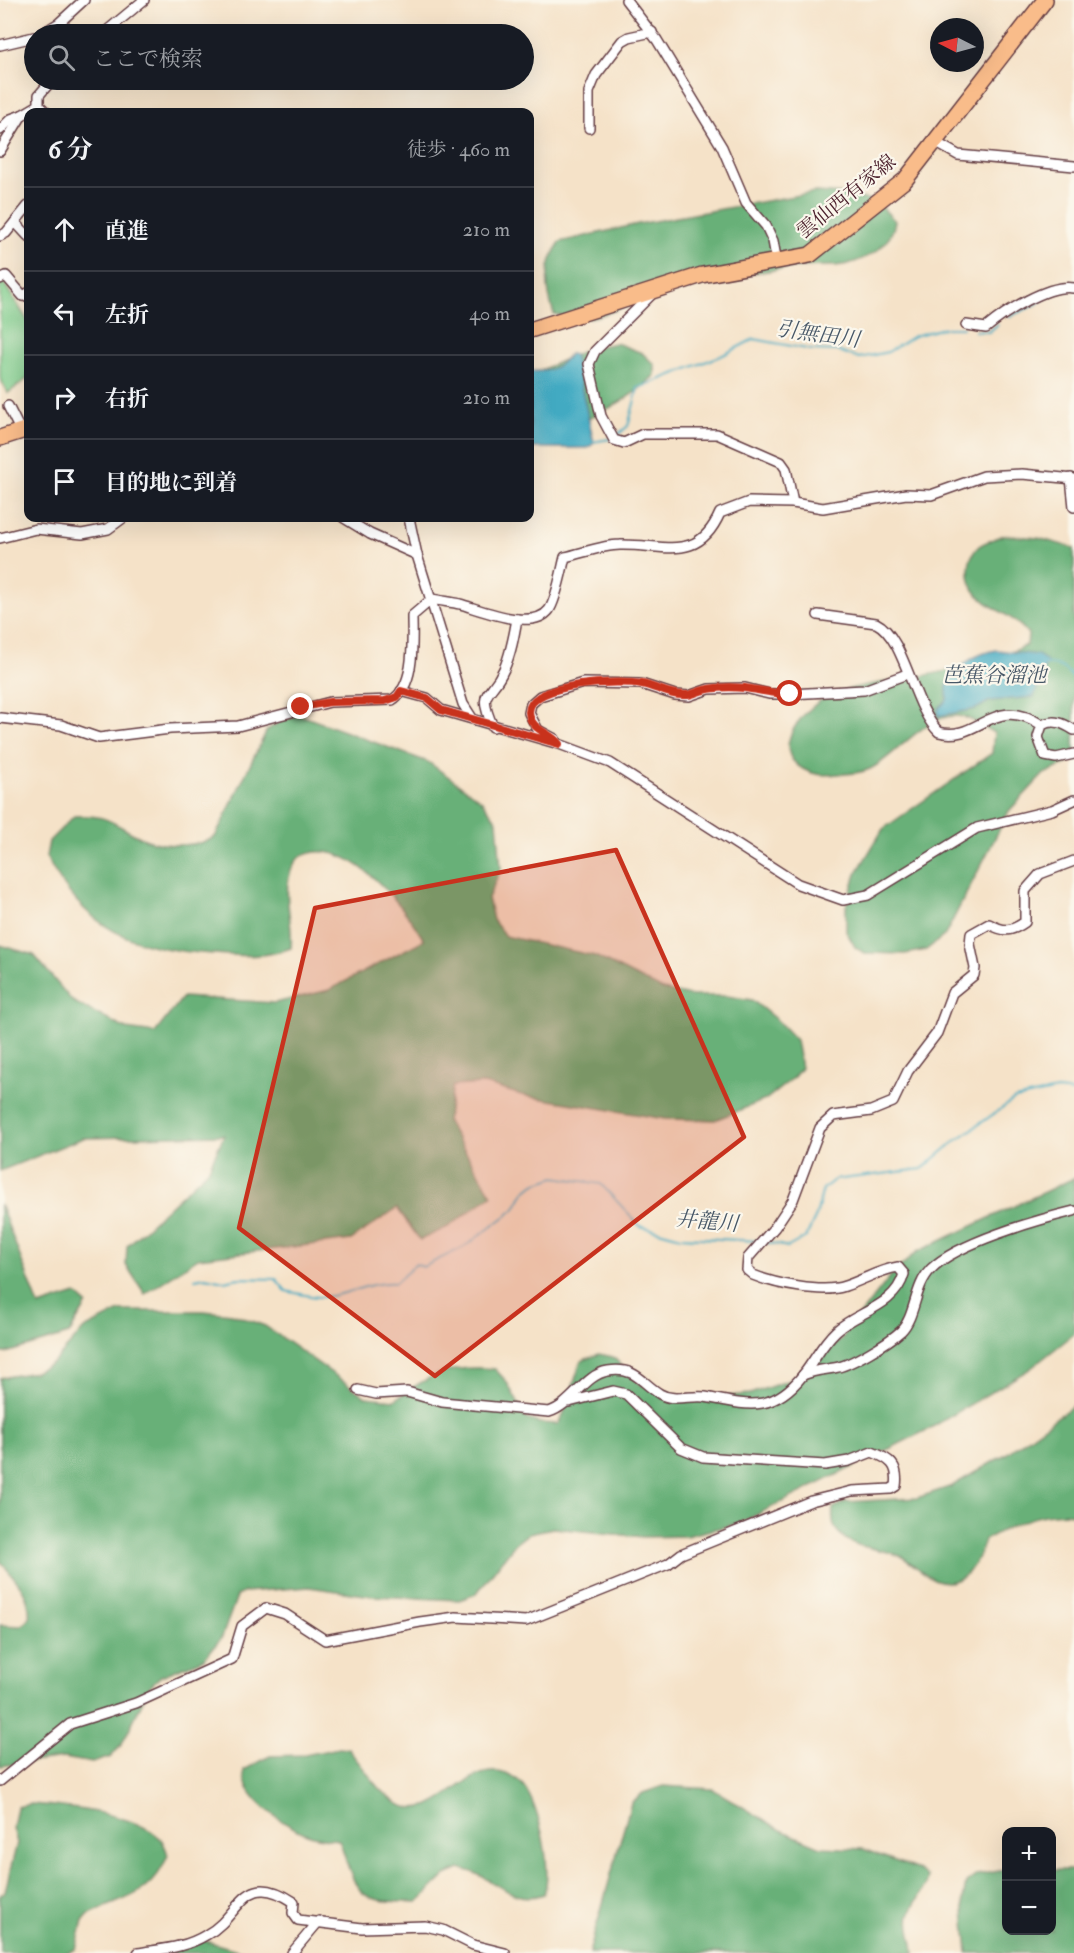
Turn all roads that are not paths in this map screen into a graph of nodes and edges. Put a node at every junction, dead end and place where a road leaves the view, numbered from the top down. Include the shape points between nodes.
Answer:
1 (84, 0) edge
2 (144, 0) edge
3 (626, 0) edge
4 (1045, 0) edge
5 (57, 24) edge
6 (115, 24) edge
7 (652, 32) junction
8 (24, 39) edge
9 (0, 45) edge
10 (43, 90) edge
11 (39, 105) junction
12 (34, 108) edge
13 (42, 108) edge
14 (22, 115) joint
15 (589, 128) dead end
16 (0, 130) edge
17 (935, 142) junction
18 (0, 151) edge
19 (1074, 166) edge
20 (24, 211) edge
21 (15, 222) junction
22 (24, 232) edge
23 (0, 236) edge
24 (777, 263) junction
25 (0, 279) edge
26 (657, 288) junction
27 (1074, 288) edge
28 (24, 295) edge
29 (966, 325) dead end
30 (534, 329) edge
31 (8, 406) dead end
32 (24, 430) edge
33 (24, 431) edge
34 (0, 438) edge
35 (1073, 478) edge
36 (794, 503) junction
37 (1074, 507) edge
38 (118, 522) edge
39 (350, 522) edge
40 (410, 522) edge
41 (0, 538) edge
42 (417, 555) junction
43 (432, 599) junction
44 (818, 615) dead end
45 (517, 619) junction
46 (907, 674) junction
47 (401, 691) junction
48 (0, 718) edge
49 (472, 718) junction
50 (1042, 725) junction
51 (493, 727) junction
52 (1074, 730) edge
53 (559, 744) junction
54 (1074, 754) edge
55 (1074, 800) edge
56 (1074, 861) edge
57 (1074, 1211) edge
58 (803, 1376) junction
59 (358, 1390) dead end
60 (567, 1403) junction
61 (0, 1781) edge
62 (319, 1922) junction
63 (138, 1953) edge
64 (292, 1953) edge
65 (505, 1953) edge

1 - 5 street
2 - 6 street
3 - 7 street
4 - 17 main road, 雲仙西有家線
7 - 15 street via 622,41 596,75 589,92
7 - 24 street via 722,147 746,203 766,226
8 - 9 street
10 - 11 street
11 - 12 street
11 - 13 street
14 - 16 street
14 - 18 street
17 - 19 street via 958,154
17 - 24 main road, 雲仙西有家線 via 905,180 828,242 810,255
20 - 21 street
21 - 22 street
21 - 23 street
24 - 26 main road, 雲仙西有家線 via 702,275
25 - 28 street via 6,276
26 - 30 main road, 雲仙西有家線
26 - 36 street via 595,351 589,364 601,416 613,438 624,443 644,434 717,434 781,462
27 - 29 street via 1053,288 1006,310 986,328
31 - 32 street
33 - 34 main road
35 - 36 street via 984,476 931,495 906,494 823,508
35 - 37 street
36 - 45 street via 749,502 729,509 720,513 712,532 700,543 669,548 618,545 566,557 549,610 540,616
38 - 41 street via 108,529 82,534 36,529
39 - 42 street
40 - 42 street
42 - 43 street
43 - 45 street
43 - 47 street via 412,616 413,652
43 - 49 street via 462,704
44 - 46 street via 885,627
45 - 51 street via 503,671 484,699
46 - 50 street via 939,732 966,731 999,714 1030,717
46 - 53 street via 864,690 790,694 745,688 682,695 641,684 583,683 540,696 531,704 529,713 538,730
47 - 48 street via 392,700 330,702 238,726 110,737 90,736 61,725
47 - 49 street via 427,698 441,710
49 - 51 street
50 - 52 street via 1056,722
50 - 54 street via 1038,736 1046,756
51 - 53 street
53 - 55 street via 610,763 798,884 843,900 868,895 976,828 1029,816
56 - 58 street via 1040,874 1025,891 1025,922 1013,930 989,924 971,933 974,975 952,993 937,1033 908,1071 893,1102 871,1111 833,1116 820,1128 794,1200 748,1258 747,1270 753,1275 810,1288 843,1287 888,1268 898,1267 904,1274 901,1283 878,1308 838,1329 824,1342
57 - 58 street via 1012,1229 941,1262 922,1281 903,1329 869,1353
58 - 60 street via 771,1401 756,1406 703,1397 669,1398 633,1373 605,1371
59 - 60 street via 376,1394 407,1392 442,1402 534,1412 549,1412
60 - 61 street via 613,1391 626,1394 681,1448 704,1457 825,1464 849,1461 872,1452 888,1458 896,1467 896,1486 852,1491 811,1502 526,1621 456,1617 325,1640 285,1614 266,1608 242,1626 232,1659 136,1703 70,1724
62 - 63 street via 298,1920 294,1902 263,1888 241,1901 207,1935 179,1947
62 - 64 street
62 - 65 street via 362,1928 425,1926

